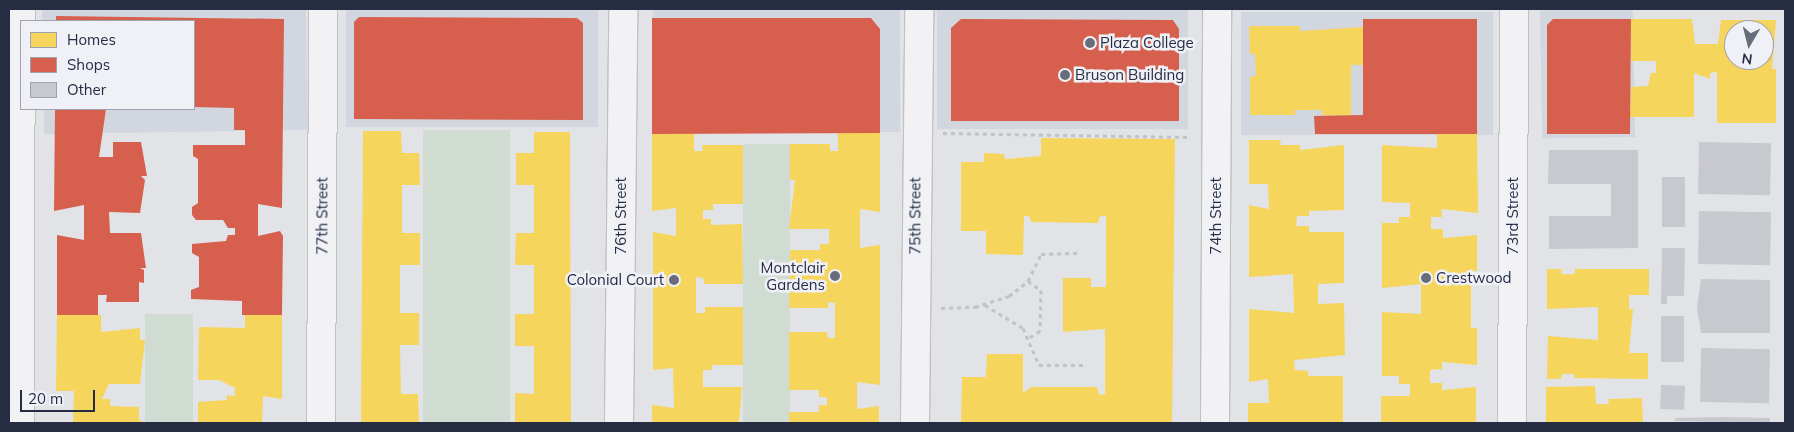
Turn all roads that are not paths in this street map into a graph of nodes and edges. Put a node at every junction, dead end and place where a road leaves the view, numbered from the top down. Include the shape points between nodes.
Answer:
1 (323, 9) edge
2 (623, 9) edge
3 (919, 9) edge
4 (1217, 9) edge
5 (1514, 9) edge
6 (21, 110) edge
7 (20, 423) edge
8 (321, 423) edge
9 (620, 423) edge
10 (915, 423) edge
11 (1215, 423) edge
12 (1512, 423) edge

1 - 8 street, 77th Street
2 - 9 street, 76th Street
3 - 10 street, 75th Street
4 - 11 street, 74th Street
5 - 12 street, 73rd Street
6 - 7 street

